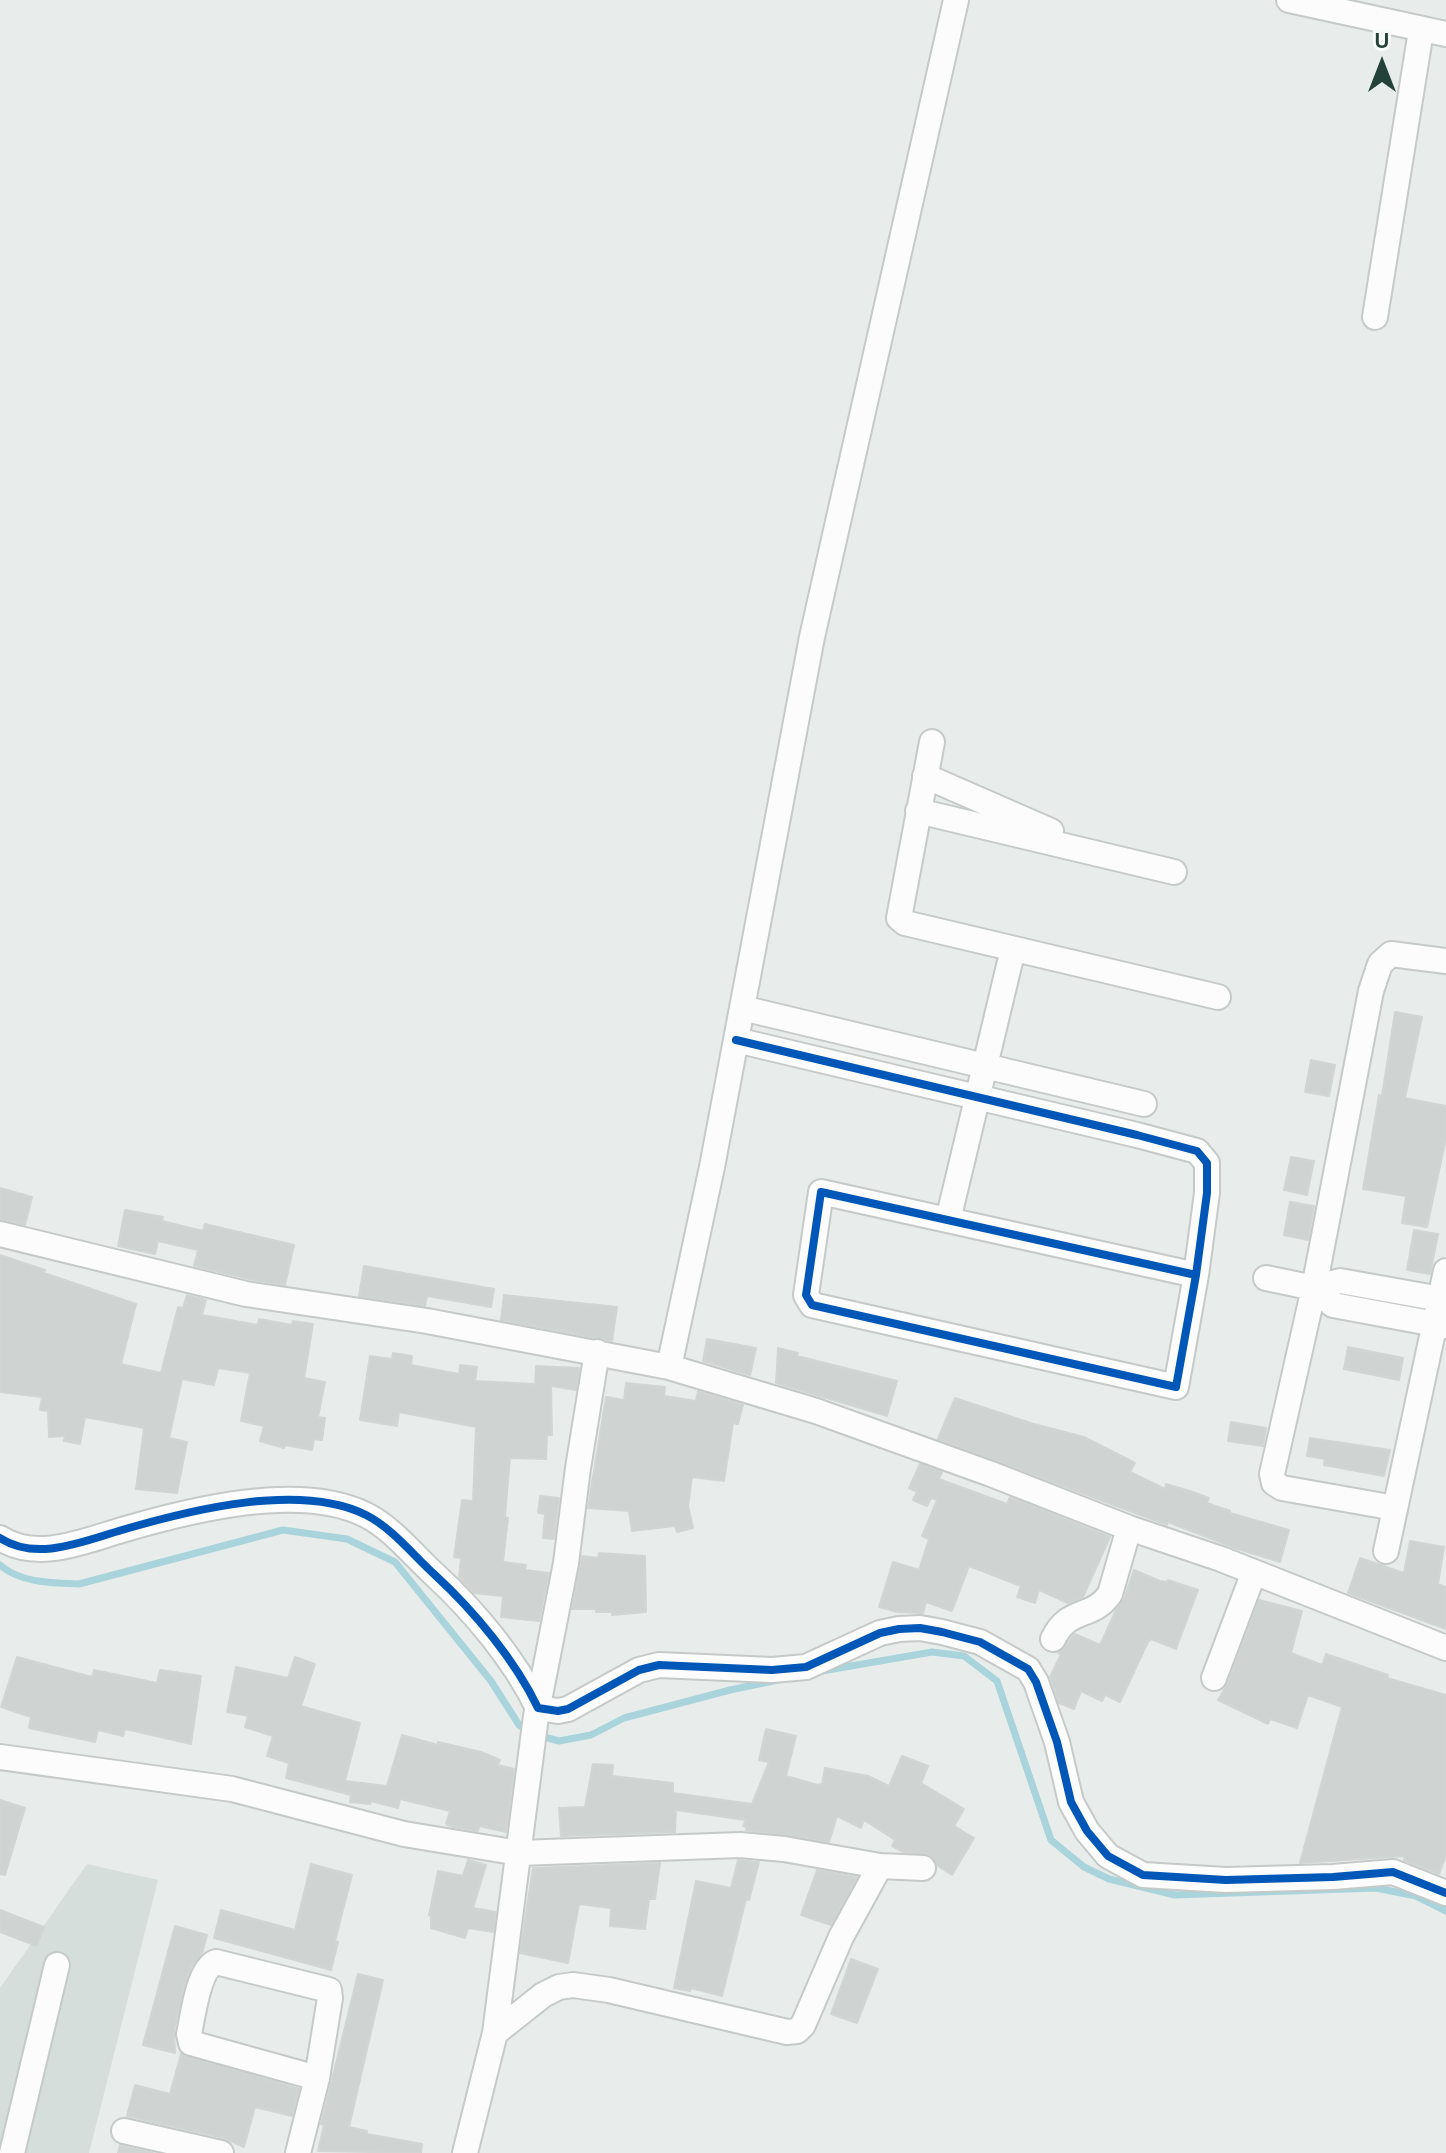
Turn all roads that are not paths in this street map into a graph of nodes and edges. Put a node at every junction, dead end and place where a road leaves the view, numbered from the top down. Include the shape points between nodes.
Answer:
1 (956, 0) edge
2 (1289, 0) edge
3 (1421, 31) junction
4 (1446, 34) edge
5 (1375, 317) dead end
6 (932, 742) dead end
7 (925, 776) junction
8 (918, 811) junction
9 (1112, 858) junction
10 (1174, 872) dead end
11 (1013, 949) junction
12 (1446, 961) edge
13 (1218, 997) dead end
14 (742, 1008) junction
15 (736, 1040) junction
16 (985, 1066) junction
17 (978, 1097) junction
18 (1144, 1104) dead end
19 (948, 1220) junction
20 (0, 1234) edge
21 (1446, 1271) edge
22 (1196, 1275) junction
23 (1266, 1278) dead end
24 (1314, 1288) junction
25 (1443, 1300) edge
26 (1440, 1325) edge
27 (597, 1352) junction
28 (669, 1367) junction
29 (1395, 1508) junction
30 (1129, 1528) junction
31 (0, 1538) edge
32 (1386, 1551) dead end
33 (1254, 1572) junction
34 (1053, 1639) dead end
35 (1446, 1648) edge
36 (1214, 1678) dead end
37 (537, 1712) junction
38 (0, 1757) edge
39 (519, 1853) junction
40 (880, 1866) junction
41 (923, 1868) dead end
42 (1446, 1893) edge
43 (57, 1965) dead end
44 (495, 2033) junction
45 (317, 2078) junction
46 (124, 2131) dead end
47 (12, 2153) edge
48 (221, 2153) edge
49 (298, 2153) edge
50 (465, 2153) edge

1 - 14 street via 812,637
2 - 3 street
3 - 4 street
3 - 5 street
6 - 7 street
7 - 8 street
7 - 9 street
8 - 9 street
8 - 11 street via 899,918
9 - 10 street
11 - 13 street
11 - 16 street
12 - 24 street via 1391,954 1380,964
14 - 15 street
14 - 16 street
15 - 17 street
15 - 28 street
16 - 17 street
16 - 18 street
17 - 19 street
17 - 22 street via 1197,1151 1207,1163 1207,1193
19 - 22 street
19 - 22 street via 821,1192 806,1295 812,1305 1176,1387
20 - 27 street via 246,1294
21 - 25 street
23 - 24 street
24 - 25 street via 1340,1281
24 - 26 street via 1333,1305
24 - 29 street via 1274,1483
25 - 26 street
26 - 29 street
27 - 28 street
27 - 37 street via 566,1563
28 - 30 street via 816,1411
29 - 32 street
30 - 33 street
30 - 34 street via 1110,1594 1097,1608 1067,1619
31 - 37 street via 17,1547 63,1547 160,1519 264,1501 311,1500 366,1515 457,1595 524,1681
33 - 35 street
33 - 36 street
37 - 39 street
37 - 42 street via 568,1709 639,1670 659,1665 806,1667 880,1633 920,1628 942,1632 980,1642 1028,1669 1057,1742 1071,1802 1087,1831 1108,1856 1143,1875 1226,1880 1393,1872
38 - 39 street via 232,1789 404,1834
39 - 40 street via 740,1845
39 - 44 street
40 - 41 street
40 - 44 street via 797,2031 573,1985 543,1995
43 - 47 street
44 - 50 street
45 - 45 street via 191,2043 199,1990 210,1964 329,1990
45 - 49 street
46 - 48 street

